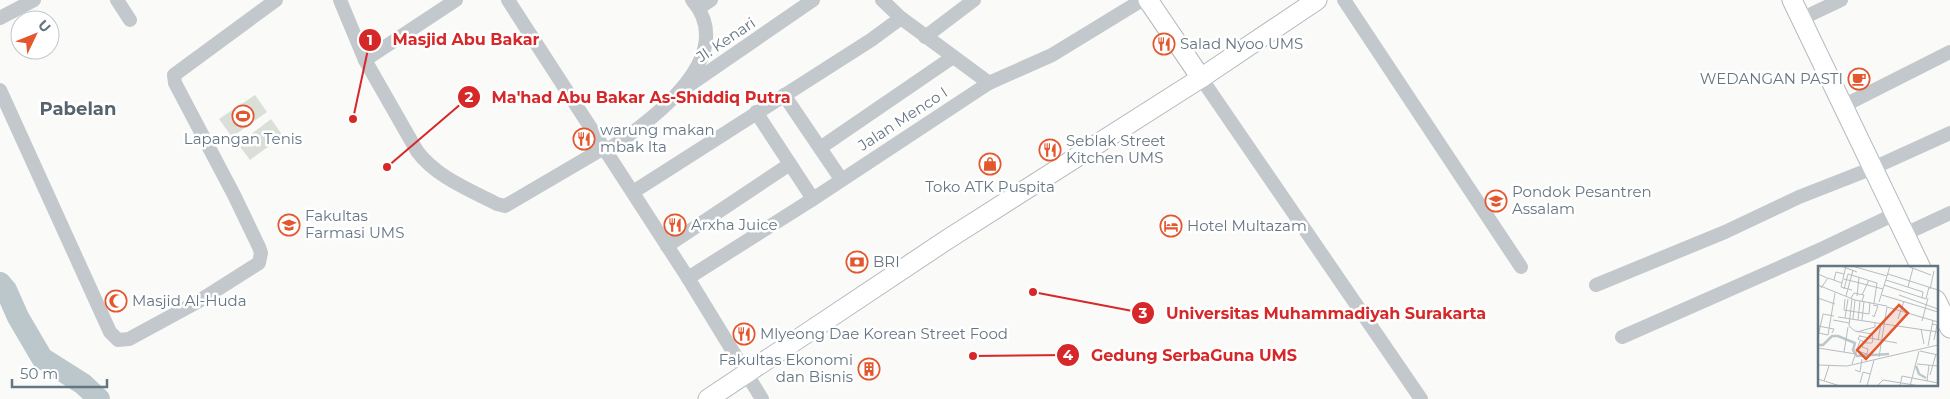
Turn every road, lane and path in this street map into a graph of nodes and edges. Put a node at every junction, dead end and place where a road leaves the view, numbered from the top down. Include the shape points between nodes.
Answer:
1 (34, 0) edge
2 (117, 0) edge
3 (276, 0) edge
4 (340, 0) edge
5 (456, 0) edge
6 (508, 0) edge
7 (712, 0) edge
8 (813, 0) edge
9 (882, 0) edge
10 (974, 0) edge
11 (1142, 0) edge
12 (1148, 0) edge
13 (1317, 0) edge
14 (1344, 0) edge
15 (1792, 0) edge
16 (1841, 0) edge
17 (695, 4) edge
18 (0, 18) edge
19 (901, 18) junction
20 (1801, 19) junction
21 (130, 20) dead end
22 (925, 37) junction
23 (1950, 52) edge
24 (953, 57) junction
25 (366, 60) junction
26 (1201, 78) junction
27 (989, 83) junction
28 (0, 90) edge
29 (681, 90) junction
30 (784, 95) junction
31 (1843, 106) junction
32 (756, 112) junction
33 (1950, 133) edge
34 (820, 148) junction
35 (605, 150) junction
36 (790, 164) junction
37 (1874, 168) junction
38 (841, 179) junction
39 (633, 192) junction
40 (813, 199) junction
41 (1950, 213) edge
42 (1895, 214) junction
43 (1905, 234) junction
44 (667, 246) junction
45 (1920, 266) edge
46 (1521, 267) dead end
47 (688, 278) junction
48 (1596, 285) dead end
49 (1622, 337) dead end
50 (745, 374) junction
51 (708, 399) edge
52 (762, 399) edge
53 (1422, 399) edge

1 - 18 street
2 - 21 street
3 - 28 street via 174,75 259,248 259,263 199,301 129,339 118,340 110,332
4 - 25 street
5 - 25 street
6 - 35 street
7 - 17 street
8 - 29 street, Jl. Kenari
9 - 19 street
10 - 22 street
11 - 27 street, Jalan Menco I via 1052,55
12 - 26 street
13 - 26 street
14 - 46 street
15 - 20 street
16 - 20 street
17 - 29 street via 705,28 704,46 696,67
19 - 22 street
19 - 30 street
20 - 31 street
22 - 24 street
23 - 31 street
24 - 27 street
24 - 34 street
25 - 35 street via 422,158 440,173 498,204 512,204
26 - 50 street via 948,239
26 - 53 street
27 - 38 street, Jalan Menco I
29 - 35 street via 642,126
30 - 32 street
30 - 34 street
31 - 37 street
32 - 36 street
32 - 39 street
33 - 37 street
34 - 38 street
35 - 39 street
36 - 40 street
36 - 44 street
37 - 42 street
37 - 48 street
38 - 40 street, Jalan Menco I
39 - 44 street
40 - 47 street, Jalan Menco I
41 - 43 street
42 - 43 street
42 - 49 street
43 - 45 street
44 - 47 street
47 - 50 street
50 - 51 street
50 - 52 street

